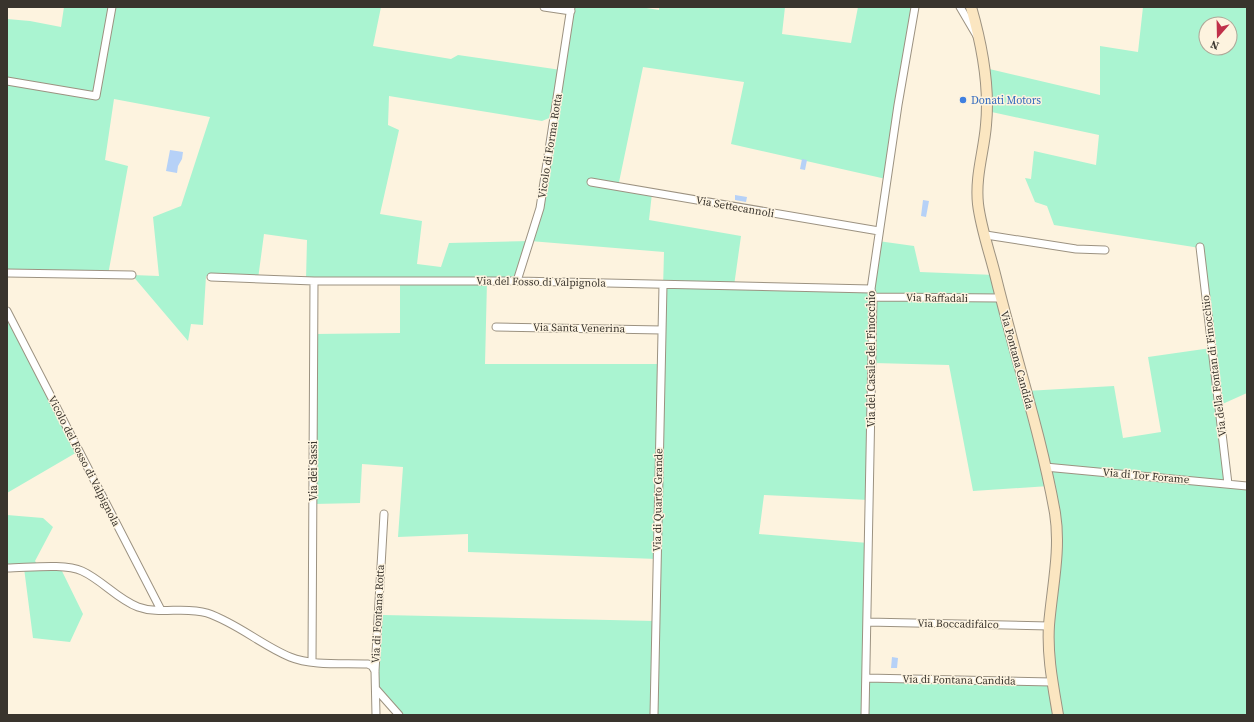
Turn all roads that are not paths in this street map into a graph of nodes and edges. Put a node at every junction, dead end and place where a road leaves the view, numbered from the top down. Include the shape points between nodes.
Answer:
1 (112, 7) edge
2 (544, 7) edge
3 (915, 7) edge
4 (960, 7) edge
5 (971, 7) edge
6 (571, 9) edge
7 (980, 41) junction
8 (7, 81) edge
9 (591, 182) dead end
10 (879, 231) junction
11 (986, 236) junction
12 (1200, 247) dead end
13 (1105, 250) dead end
14 (7, 274) edge
15 (132, 275) dead end
16 (211, 277) dead end
17 (314, 281) junction
18 (516, 281) junction
19 (663, 285) junction
20 (871, 289) junction
21 (873, 297) junction
22 (1001, 298) junction
23 (7, 311) edge
24 (496, 327) dead end
25 (662, 330) junction
26 (1046, 467) junction
27 (1228, 484) junction
28 (1247, 486) edge
29 (384, 514) dead end
30 (7, 568) edge
31 (161, 610) junction
32 (867, 622) junction
33 (1049, 626) junction
34 (312, 662) junction
35 (375, 671) junction
36 (866, 678) junction
37 (1052, 682) junction
38 (376, 689) junction
39 (376, 715) edge
40 (399, 715) edge
41 (654, 715) edge
42 (865, 715) edge
43 (1058, 715) edge

1 - 8 street via 96,96
2 - 6 street
3 - 10 street, Via del Casale del Finocchio
4 - 7 street
5 - 7 main road, Via Fontana Candida
6 - 18 street, Vicolo di Forma Rotta via 540,208
7 - 11 main road, Via Fontana Candida via 988,99 978,173 978,195
9 - 10 street, Via Settecannoli
10 - 20 street, Via del Casale del Finocchio
11 - 13 street via 1076,249
11 - 22 main road, Via Fontana Candida
12 - 27 street, Via della Fontan di Finocchio
14 - 15 street
16 - 17 street, Via del Fosso di Valpignola
17 - 18 street, Via del Fosso di Valpignola
17 - 34 street, Via dei Sassi
18 - 19 street, Via del Fosso di Valpignola
19 - 20 street, Via del Fosso di Valpignola
19 - 25 street, Via di Quarto Grande
20 - 21 street, Via del Casale del Finocchio
21 - 22 street, Via Raffadali
21 - 32 street, Via del Casale del Finocchio
22 - 26 main road, Via Fontana Candida
23 - 31 street, Vicolo del Fosso di Valpignola
24 - 25 street, Via Santa Venerina
25 - 41 street, Via di Quarto Grande
26 - 27 street, Via di Tor Forame
26 - 33 main road, Via Fontana Candida via 1057,532 1056,568
27 - 28 street, Via di Tor Forame
29 - 35 street, Via di Fontana Rotta
30 - 31 street via 76,569 131,603
31 - 34 street via 191,610 209,614 284,654
32 - 33 street, Via Boccadifalco
32 - 36 street, Via del Casale del Finocchio
33 - 37 main road, Via Fontana Candida
34 - 35 street via 368,664
35 - 38 street, Via di Fontana Rotta
36 - 37 street, Via di Fontana Candida
36 - 42 street, Via del Casale del Finocchio
37 - 43 main road, Via Fontana Candida
38 - 39 street, Via di Fontana Rotta
38 - 40 street

